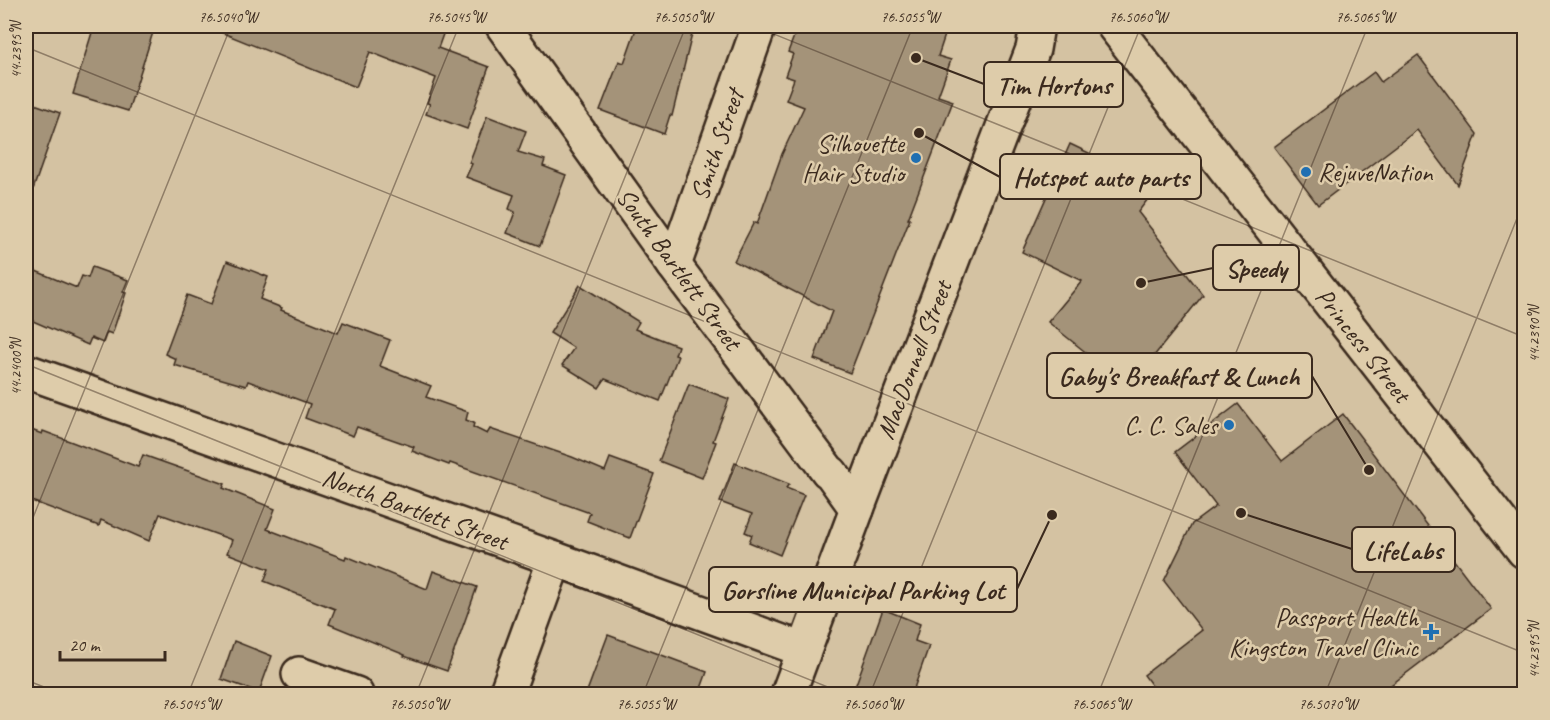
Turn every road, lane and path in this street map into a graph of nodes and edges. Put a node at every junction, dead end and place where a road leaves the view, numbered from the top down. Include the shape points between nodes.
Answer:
1 (503, 26) edge
2 (759, 26) edge
3 (1037, 26) edge
4 (1114, 26) edge
5 (674, 265) junction
6 (26, 371) edge
7 (857, 509) junction
8 (1524, 551) edge
9 (555, 559) junction
10 (804, 650) junction
11 (299, 674) dead end
12 (356, 694) edge
13 (506, 694) edge
14 (788, 694) edge

1 - 5 street, South Bartlett Street
2 - 5 street, Smith Street
3 - 7 street, MacDonnell Street via 1033,49
4 - 8 street, Princess Street
5 - 7 street, South Bartlett Street
6 - 9 street, North Bartlett Street
7 - 10 street, MacDonnell Street
9 - 10 street, North Bartlett Street
9 - 13 street
10 - 14 street, MacDonnell Street
11 - 12 street

